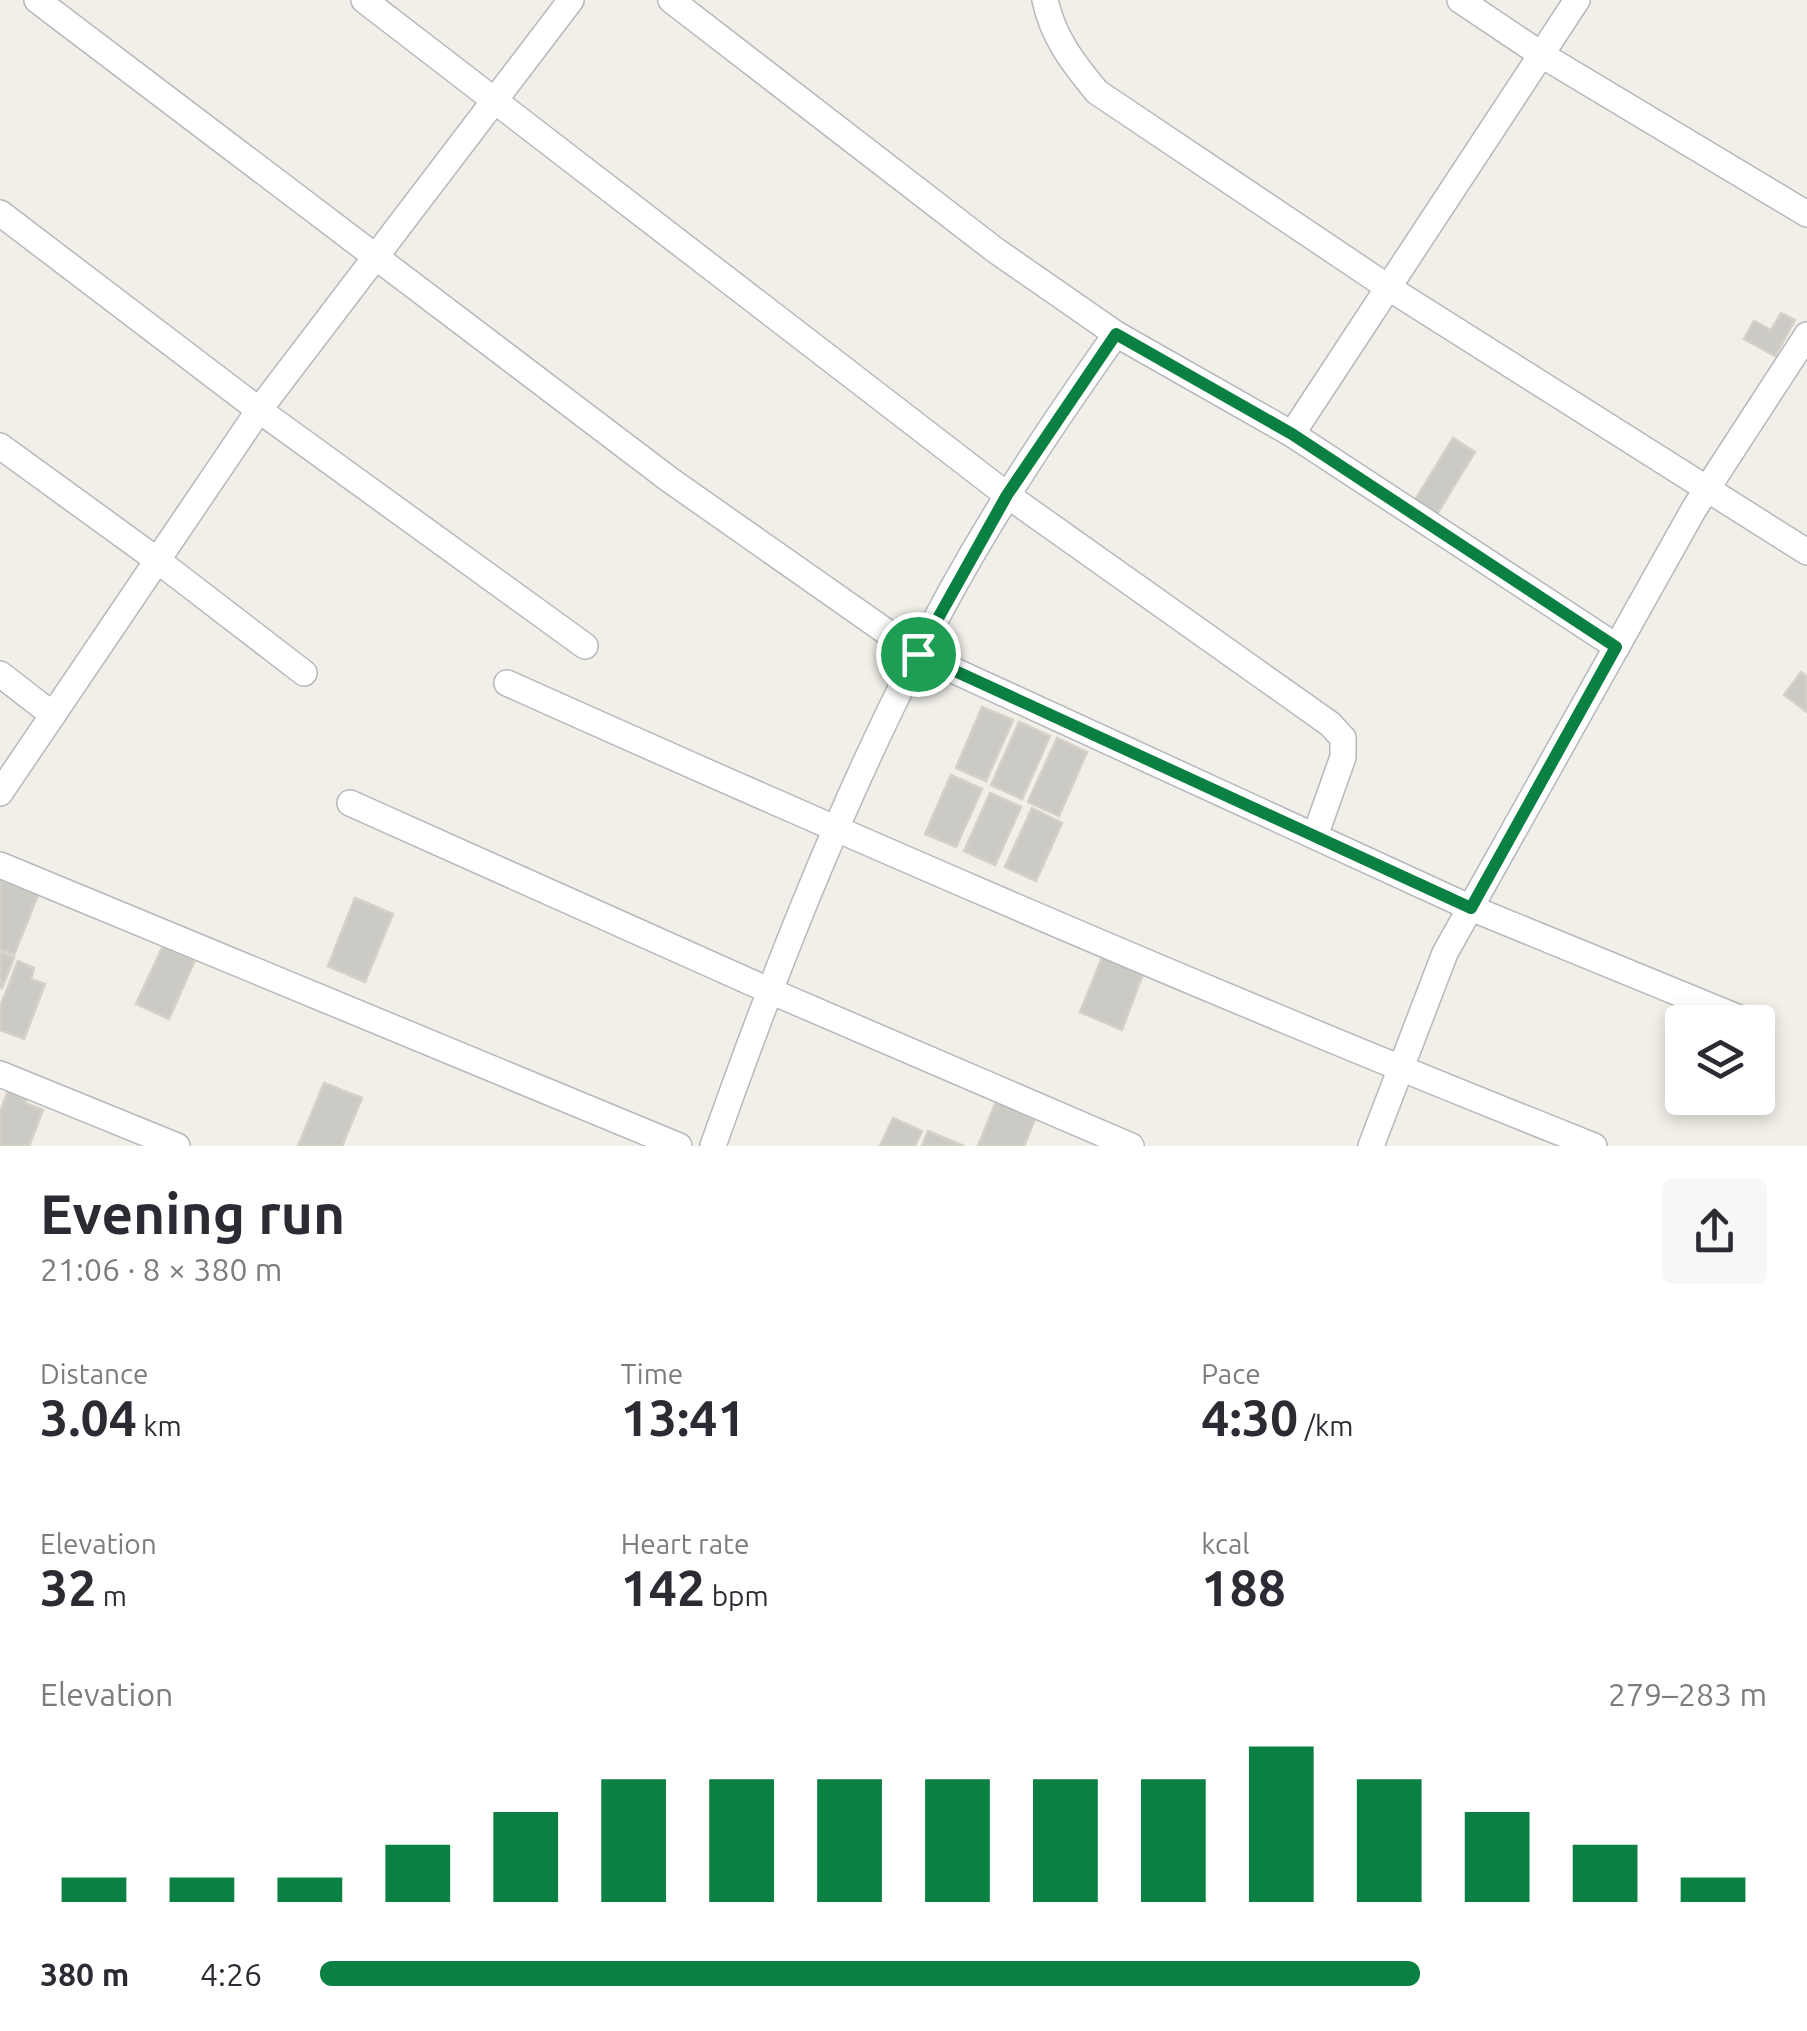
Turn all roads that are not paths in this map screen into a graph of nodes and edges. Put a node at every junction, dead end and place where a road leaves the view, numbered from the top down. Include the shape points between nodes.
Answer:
1 (37, 0) edge
2 (364, 0) edge
3 (572, 0) edge
4 (671, 0) edge
5 (1045, 0) edge
6 (1460, 0) edge
7 (1577, 0) edge
8 (1542, 55) junction
9 (496, 100) junction
10 (0, 212) edge
11 (1807, 214) edge
12 (376, 260) junction
13 (1389, 288) junction
14 (1116, 334) junction
15 (1807, 336) edge
16 (259, 410) junction
17 (1292, 434) junction
18 (0, 446) edge
19 (1706, 490) junction
20 (1007, 495) junction
21 (1807, 552) edge
22 (157, 560) junction
23 (585, 646) dead end
24 (1616, 647) junction
25 (918, 654) junction
26 (0, 674) edge
27 (304, 674) dead end
28 (508, 682) dead end
29 (52, 715) junction
30 (0, 793) edge
31 (350, 803) dead end
32 (834, 830) junction
33 (1315, 836) junction
34 (0, 864) edge
35 (1471, 908) junction
36 (768, 990) junction
37 (1707, 1005) edge
38 (1400, 1069) junction
39 (0, 1074) edge
40 (177, 1146) edge
41 (678, 1146) edge
42 (713, 1146) edge
43 (1132, 1146) edge
44 (1371, 1146) edge
45 (1594, 1146) edge

1 - 12 street
2 - 9 street
3 - 9 street
4 - 14 street via 995,250
5 - 13 street via 1070,60 1097,92
6 - 8 street
7 - 8 street
8 - 11 street
8 - 13 street
9 - 12 street
9 - 20 street
10 - 16 street
12 - 16 street
12 - 25 street via 670,480
13 - 17 street
13 - 19 street
14 - 17 street
14 - 20 street
15 - 19 street
16 - 22 street
16 - 23 street
17 - 24 street
18 - 22 street
19 - 21 street
19 - 24 street
20 - 25 street
20 - 33 street via 1343,738 1343,757
22 - 27 street
22 - 29 street
24 - 35 street
25 - 32 street
25 - 33 street
26 - 29 street
28 - 32 street
29 - 30 street
31 - 36 street
32 - 36 street
32 - 38 street
33 - 35 street
34 - 41 street
35 - 37 street
35 - 38 street
36 - 42 street
36 - 43 street
38 - 44 street
38 - 45 street
39 - 40 street

